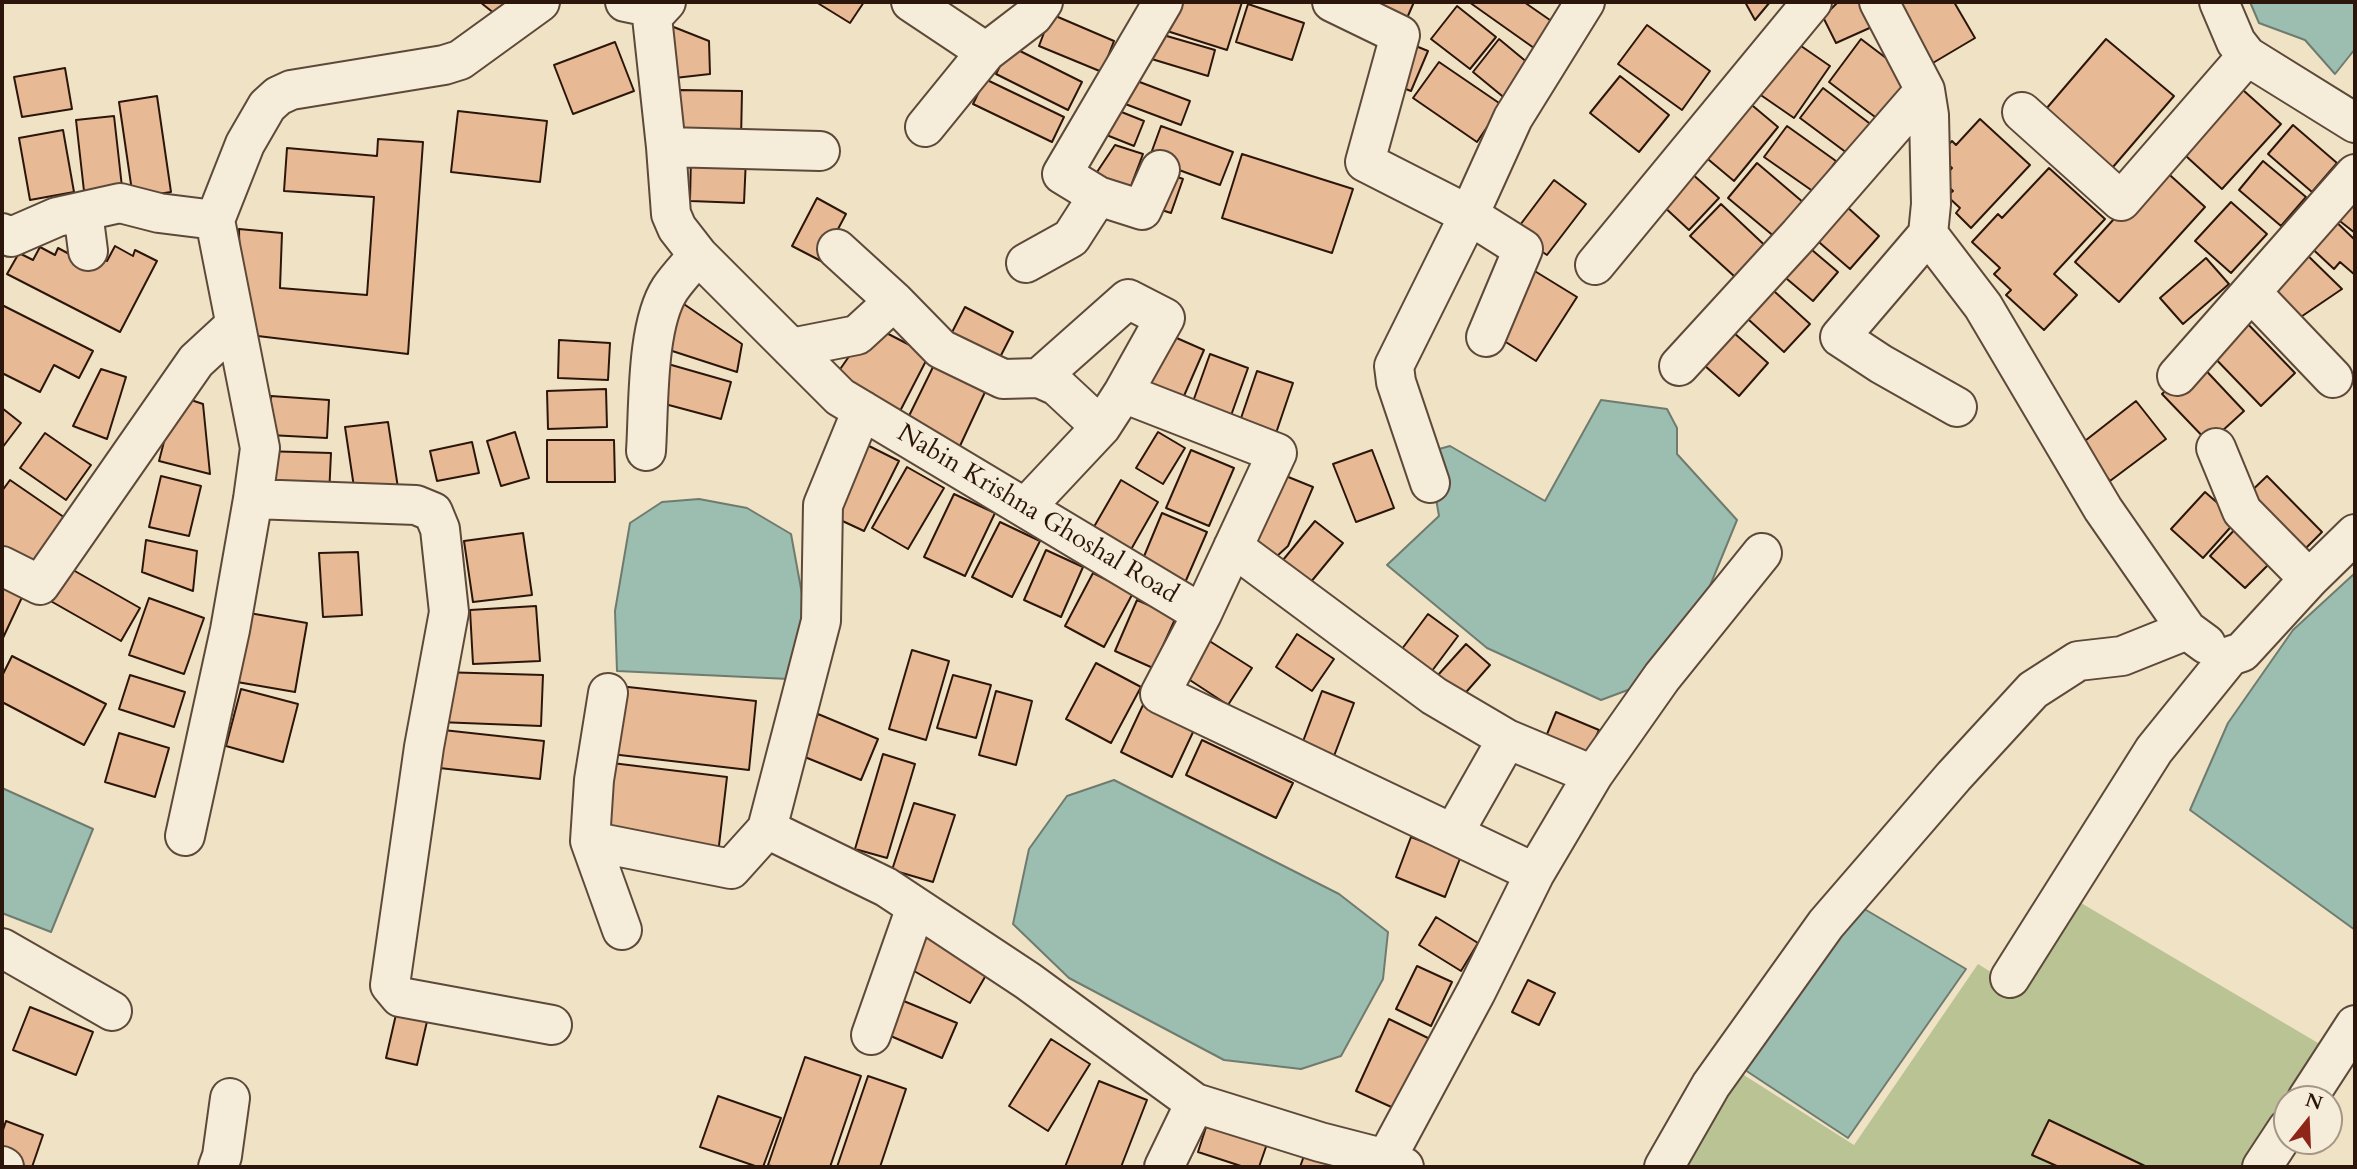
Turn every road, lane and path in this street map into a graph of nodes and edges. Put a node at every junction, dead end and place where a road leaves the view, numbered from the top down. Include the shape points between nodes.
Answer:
1 (540, 2) edge
2 (911, 2) edge
3 (1043, 2) edge
4 (1163, 2) edge
5 (1332, 2) edge
6 (1585, 2) edge
7 (1812, 2) edge
8 (1879, 2) edge
9 (2219, 2) edge
10 (650, 4) edge
11 (986, 52) junction
12 (2247, 56) junction
13 (1925, 90) junction
14 (2022, 112) dead end
15 (2355, 122) edge
16 (925, 127) dead end
17 (666, 147) junction
18 (820, 151) dead end
19 (1160, 170) dead end
20 (2355, 174) edge
21 (1098, 196) junction
22 (83, 212) junction
23 (1469, 215) junction
24 (215, 220) junction
25 (1928, 234) junction
26 (5, 240) edge
27 (837, 248) dead end
28 (88, 251) dead end
29 (698, 255) junction
30 (1026, 263) dead end
31 (1595, 265) dead end
32 (2251, 292) junction
33 (894, 301) junction
34 (235, 325) junction
35 (1486, 337) dead end
36 (791, 348) junction
37 (1679, 366) dead end
38 (2177, 376) dead end
39 (1039, 378) junction
40 (2333, 378) dead end
41 (1123, 393) junction
42 (1957, 407) dead end
43 (862, 410) junction
44 (1101, 427) junction
45 (2216, 448) dead end
46 (646, 451) dead end
47 (1430, 483) dead end
48 (253, 499) junction
49 (1025, 508) junction
50 (2355, 534) edge
51 (1233, 547) junction
52 (1762, 553) dead end
53 (2, 566) edge
54 (2309, 579) junction
55 (1202, 614) junction
56 (2187, 630) junction
57 (2230, 656) junction
58 (608, 692) dead end
59 (1507, 739) junction
60 (1593, 775) junction
61 (767, 829) junction
62 (1453, 834) junction
63 (185, 836) dead end
64 (590, 841) junction
65 (1535, 873) junction
66 (916, 907) junction
67 (622, 930) dead end
68 (2, 948) edge
69 (2010, 978) dead end
70 (112, 1011) dead end
71 (552, 1025) dead end
72 (2355, 1025) edge
73 (871, 1035) dead end
74 (2316, 1085) edge
75 (230, 1098) dead end
76 (1195, 1103) junction
77 (2273, 1150) edge
78 (1395, 1163) edge
79 (218, 1167) edge
80 (1164, 1167) edge
81 (1664, 1167) edge
82 (2262, 1167) edge

1 - 24 street via 460,60 278,96 267,106 245,145
2 - 11 street
3 - 11 street via 1033,16
4 - 21 street via 1062,174
5 - 23 street via 1400,35 1365,162
6 - 23 street via 1513,118
7 - 31 street
8 - 13 street
9 - 12 street
10 - 17 street, Nabin Krishna Ghoshal Road
11 - 16 street
12 - 14 street via 2121,201
12 - 15 street
13 - 25 street via 1931,204
13 - 37 street
17 - 18 street
17 - 29 street, Nabin Krishna Ghoshal Road via 671,214
19 - 21 street via 1142,210
20 - 32 street
21 - 30 street via 1071,238
22 - 24 street via 120,203
22 - 26 street
22 - 28 street
23 - 35 street via 1523,249
23 - 47 street via 1394,366
24 - 34 street
25 - 42 street via 1840,337
25 - 56 street via 1983,306 2103,509
27 - 33 street
29 - 36 street, Nabin Krishna Ghoshal Road
29 - 46 street via 669,289 659,318 652,352
32 - 38 street
32 - 40 street
33 - 36 street via 857,335
33 - 39 street via 941,349 1003,379
34 - 48 street via 260,448
34 - 53 street via 196,361 40,585
36 - 43 street, Nabin Krishna Ghoshal Road via 840,397
39 - 41 street via 1128,299 1165,318
39 - 44 street via 1057,386
41 - 44 street
41 - 51 street via 1277,453
43 - 49 street, Nabin Krishna Ghoshal Road
43 - 61 street via 823,505 821,621
44 - 49 street
45 - 54 street via 2242,511
48 - 63 street
48 - 71 street via 416,505 433,512 440,529 449,612 424,747 390,985 400,997
49 - 55 street, Nabin Krishna Ghoshal Road
50 - 54 street
51 - 55 street
51 - 59 street via 1434,696
52 - 60 street via 1662,677
54 - 57 street via 2242,652
55 - 62 street, Nabin Krishna Ghoshal Road via 1160,694
56 - 57 street
56 - 81 street via 2122,656 2078,661 2033,690 1826,924 1711,1084
57 - 69 street via 2154,750
58 - 64 street
59 - 60 street
59 - 62 street
60 - 65 street
61 - 64 street via 731,869
61 - 66 street via 886,887
62 - 65 street, Nabin Krishna Ghoshal Road
64 - 67 street
65 - 78 street
66 - 73 street
66 - 76 street via 1028,981
68 - 70 street
72 - 74 street
75 - 79 street
76 - 78 street
76 - 80 street
77 - 82 street

